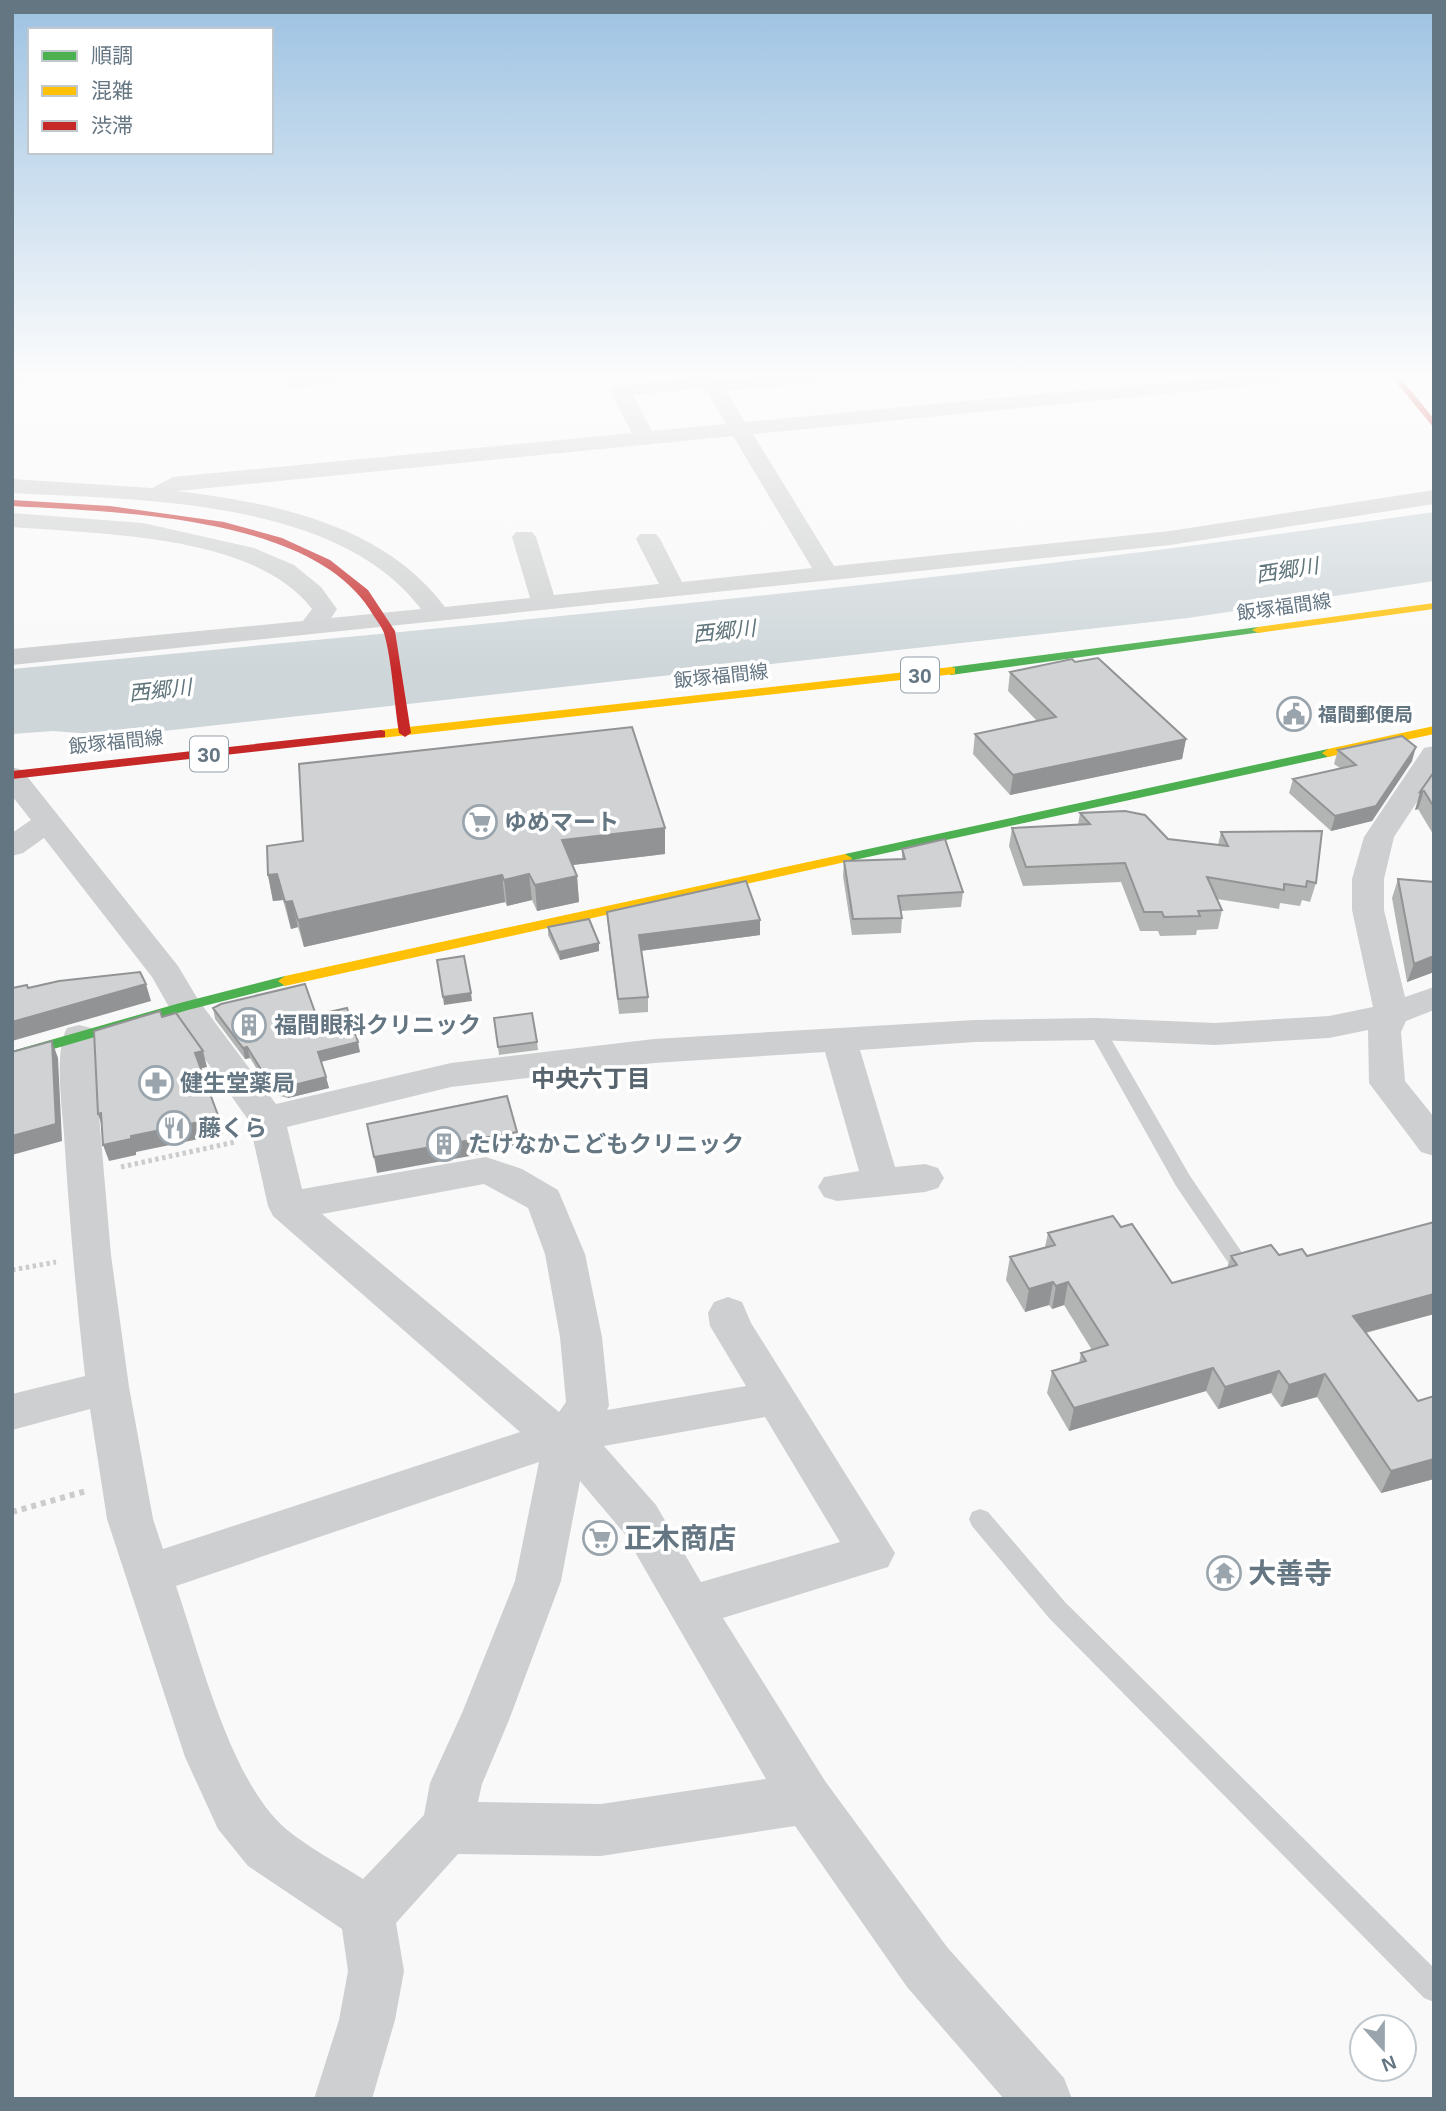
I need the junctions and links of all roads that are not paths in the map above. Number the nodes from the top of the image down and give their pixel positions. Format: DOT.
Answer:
graph roads {
  1 [pos="197,475"];
  2 [pos="262,475"];
  3 [pos="766,475"];
  4 [pos="170,477"];
  5 [pos="12,486"];
  6 [pos="82,491"];
  7 [pos="148,495"];
  8 [pos="1434,497"];
  9 [pos="12,503"];
  10 [pos="12,520"];
  11 [pos="524,537"];
  12 [pos="648,539"];
  13 [pos="827,574"];
  14 [pos="674,590"];
  15 [pos="544,604"];
  16 [pos="1434,606"];
  17 [pos="438,615"];
  18 [pos="387,626"];
  19 [pos="310,628"];
  20 [pos="12,657"];
  21 [pos="1434,730"];
  22 [pos="405,733"];
  23 [pos="1434,754"];
  24 [pos="12,775"];
  25 [pos="48,821"];
  26 [pos="12,846"];
  27 [pos="127,978"];
  28 [pos="175,990"];
  29 [pos="1434,998"];
  30 [pos="1392,1014"];
  31 [pos="1097,1029"];
  32 [pos="79,1036"];
  33 [pos="839,1039"];
  34 [pos="12,1056"];
  35 [pos="269,1127"];
  36 [pos="1434,1143"];
  37 [pos="925,1178"];
  38 [pos="881,1182"];
  39 [pos="837,1187"];
  40 [pos="287,1206"];
  41 [pos="1236,1259"];
  42 [pos="728,1312"];
  43 [pos="108,1387"];
  44 [pos="776,1398"];
  45 [pos="12,1412"];
  46 [pos="567,1435"];
  47 [pos="980,1519"];
  48 [pos="149,1574"];
  49 [pos="690,1607"];
  50 [pos="807,1799"];
  51 [pos="447,1828"];
  52 [pos="367,1914"];
  53 [pos="1434,1988"];
  54 [pos="343,2099"];
  55 [pos="1043,2099"];
  1 -- 4 [label="street"];
  2 -- 7 [label="street"];
  3 -- 13 [label="street"];
  4 -- 6 [label="street"];
  4 -- 7 [label="street"];
  5 -- 6 [label="street"];
  6 -- 7 [label="street"];
  7 -- 17 [label="street"];
  8 -- 13 [label="street"];
  9 -- 18 [label="main road"];
  10 -- 19 [label="street"];
  11 -- 15 [label="street"];
  12 -- 14 [label="street"];
  13 -- 14 [label="street"];
  14 -- 15 [label="street"];
  15 -- 17 [label="street"];
  16 -- 22 [label="main road, 飯塚福間線 / 30"];
  17 -- 18 [label="street"];
  18 -- 19 [label="street"];
  18 -- 22 [label="main road"];
  19 -- 20 [label="street"];
  21 -- 28 [label="main road"];
  22 -- 24 [label="main road, 飯塚福間線 / 30"];
  23 -- 30 [label="street"];
  24 -- 25 [label="street"];
  25 -- 26 [label="street"];
  25 -- 28 [label="street"];
  27 -- 28 [label="street"];
  28 -- 32 [label="main road"];
  28 -- 35 [label="street"];
  29 -- 30 [label="street"];
  30 -- 31 [label="street"];
  30 -- 36 [label="street"];
  31 -- 33 [label="street"];
  31 -- 41 [label="lane"];
  32 -- 34 [label="main road"];
  32 -- 43 [label="street"];
  33 -- 35 [label="street"];
  33 -- 38 [label="street"];
  35 -- 40 [label="street"];
  37 -- 38 [label="street"];
  38 -- 39 [label="street"];
  40 -- 46 [label="street"];
  40 -- 46 [label="street"];
  42 -- 44 [label="street"];
  43 -- 45 [label="street"];
  43 -- 48 [label="street"];
  44 -- 46 [label="street"];
  44 -- 49 [label="street"];
  46 -- 48 [label="street"];
  46 -- 49 [label="street"];
  46 -- 51 [label="street"];
  47 -- 53 [label="lane"];
  48 -- 52 [label="street"];
  49 -- 50 [label="street"];
  50 -- 51 [label="street"];
  50 -- 55 [label="street"];
  51 -- 52 [label="street"];
  52 -- 54 [label="street"];
}
